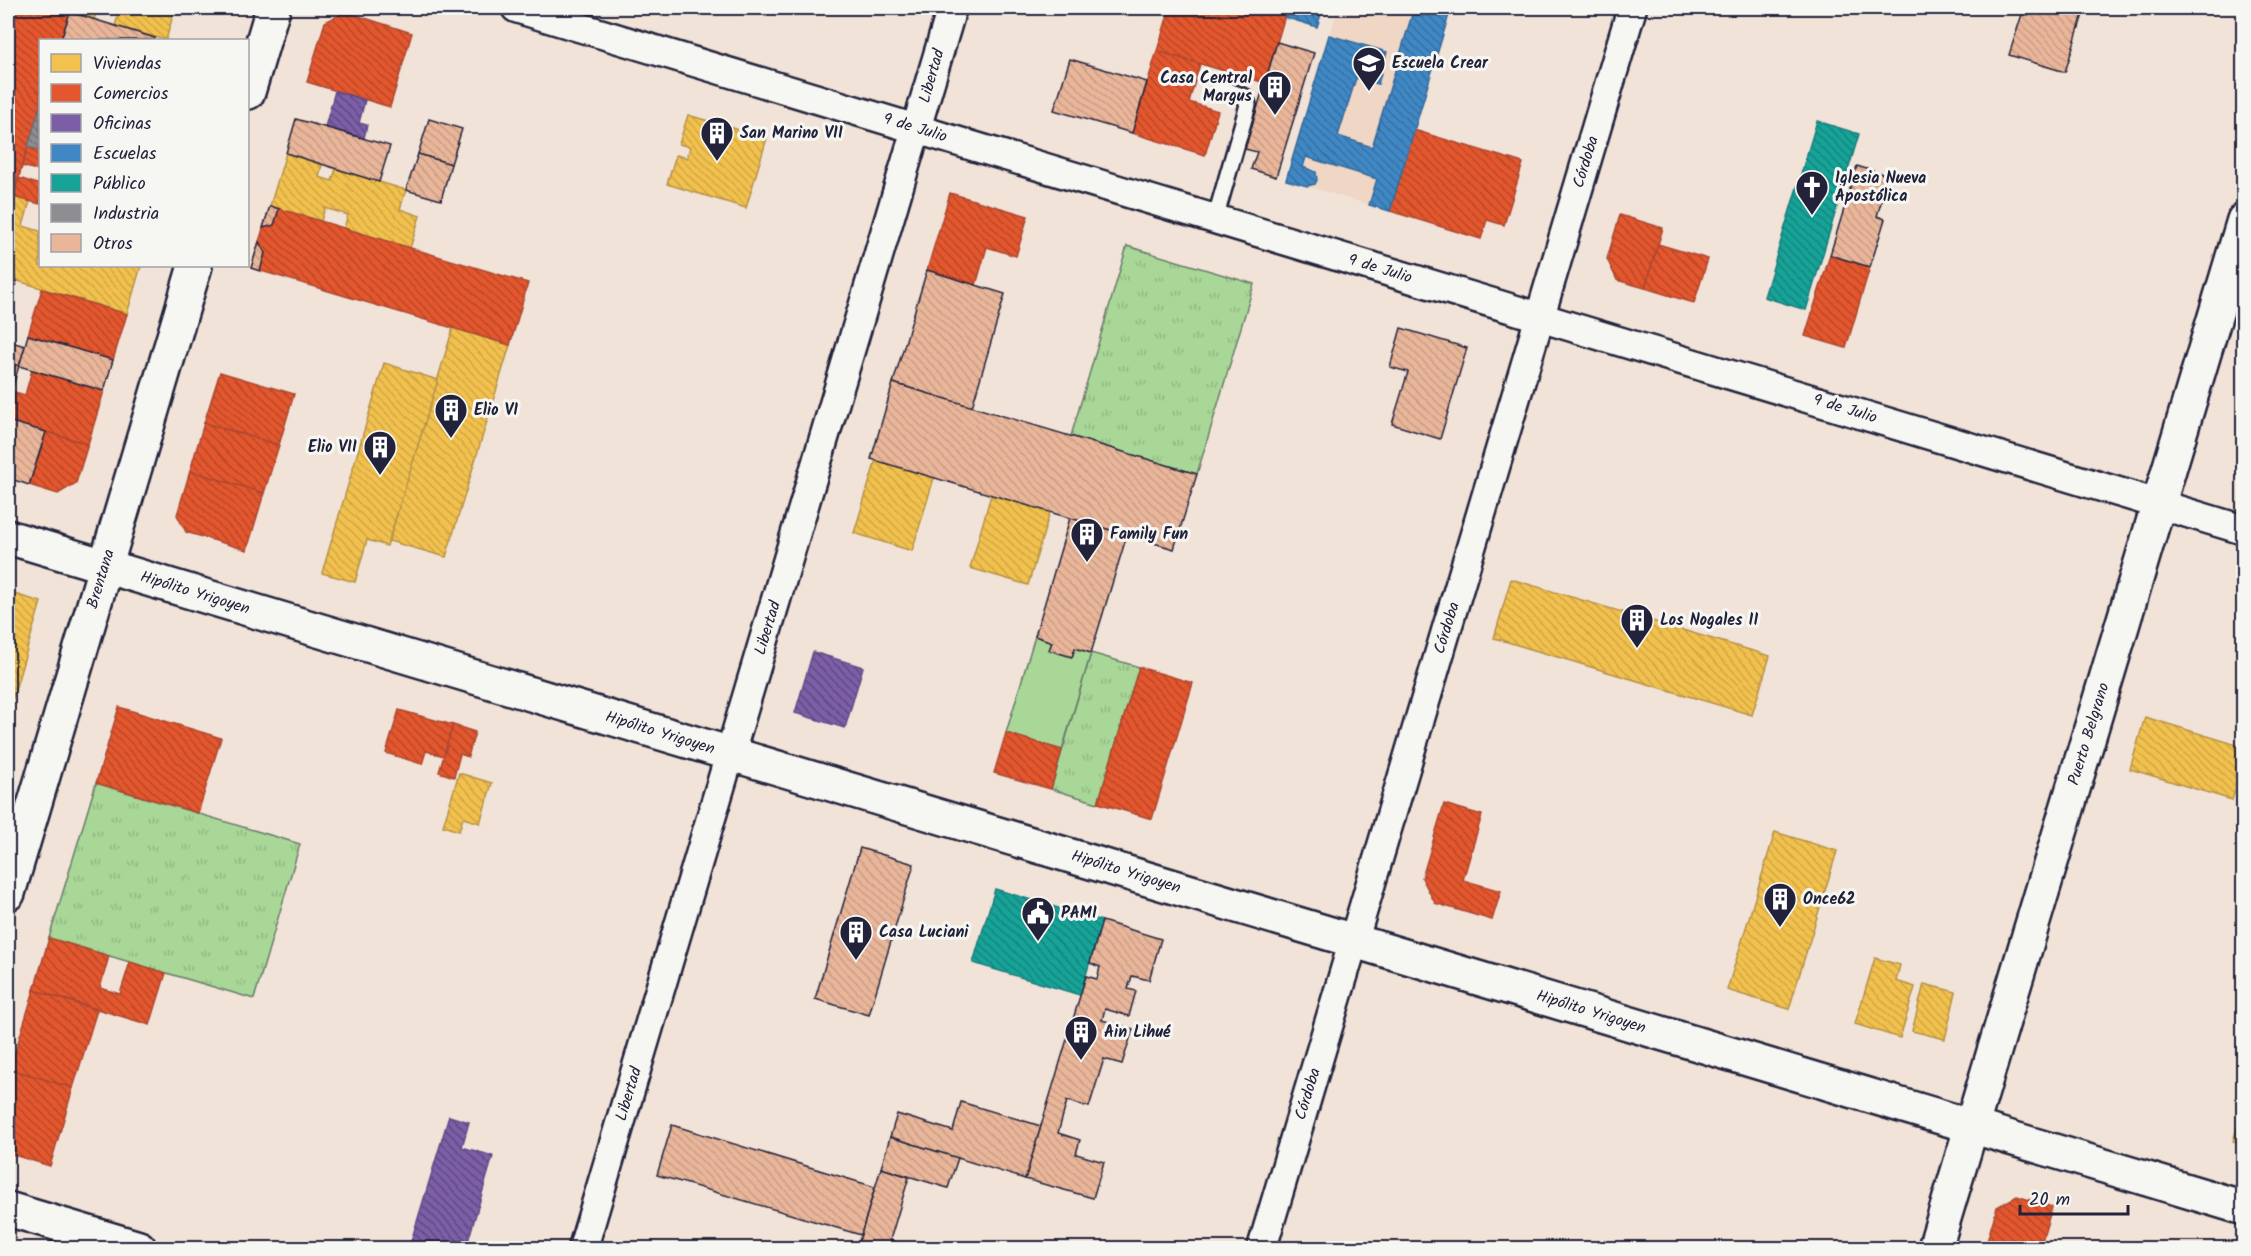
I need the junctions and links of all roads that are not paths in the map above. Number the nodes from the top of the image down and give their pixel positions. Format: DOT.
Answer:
graph roads {
  1 [pos="273,8"];
  2 [pos="516,8"];
  3 [pos="952,8"];
  4 [pos="1632,8"];
  5 [pos="1220,88"];
  6 [pos="249,89"];
  7 [pos="916,128"];
  8 [pos="1215,219"];
  9 [pos="2244,220"];
  10 [pos="195,267"];
  11 [pos="1540,317"];
  12 [pos="2158,504"];
  13 [pos="2244,530"];
  14 [pos="8,537"];
  15 [pos="105,566"];
  16 [pos="730,754"];
  17 [pos="8,889"];
  18 [pos="1354,941"];
  19 [pos="1972,1126"];
  20 [pos="2244,1208"];
  21 [pos="8,1209"];
  22 [pos="139,1248"];
  23 [pos="583,1248"];
  24 [pos="1262,1248"];
  25 [pos="1935,1248"];
  1 -- 6 [label="street"];
  2 -- 7 [label="street, 9 de Julio"];
  3 -- 7 [label="street, Libertad"];
  4 -- 11 [label="street, Córdoba"];
  5 -- 8 [label="lane"];
  7 -- 8 [label="street, 9 de Julio"];
  7 -- 16 [label="street, Libertad"];
  8 -- 11 [label="street, 9 de Julio"];
  9 -- 12 [label="street, Puerto Belgrano"];
  10 -- 15 [label="street, Brentana"];
  11 -- 12 [label="street, 9 de Julio"];
  11 -- 18 [label="street, Córdoba"];
  12 -- 13 [label="street, 9 de Julio"];
  12 -- 19 [label="street, Puerto Belgrano"];
  14 -- 15 [label="street, Hipólito Yrigoyen"];
  15 -- 16 [label="street, Hipólito Yrigoyen"];
  15 -- 17 [label="street, Brentana"];
  16 -- 18 [label="street, Hipólito Yrigoyen"];
  16 -- 23 [label="street, Libertad"];
  18 -- 19 [label="street, Hipólito Yrigoyen"];
  18 -- 24 [label="street, Córdoba"];
  19 -- 20 [label="street, Hipólito Yrigoyen"];
  19 -- 25 [label="street, Puerto Belgrano"];
  21 -- 22 [label="street"];
}
